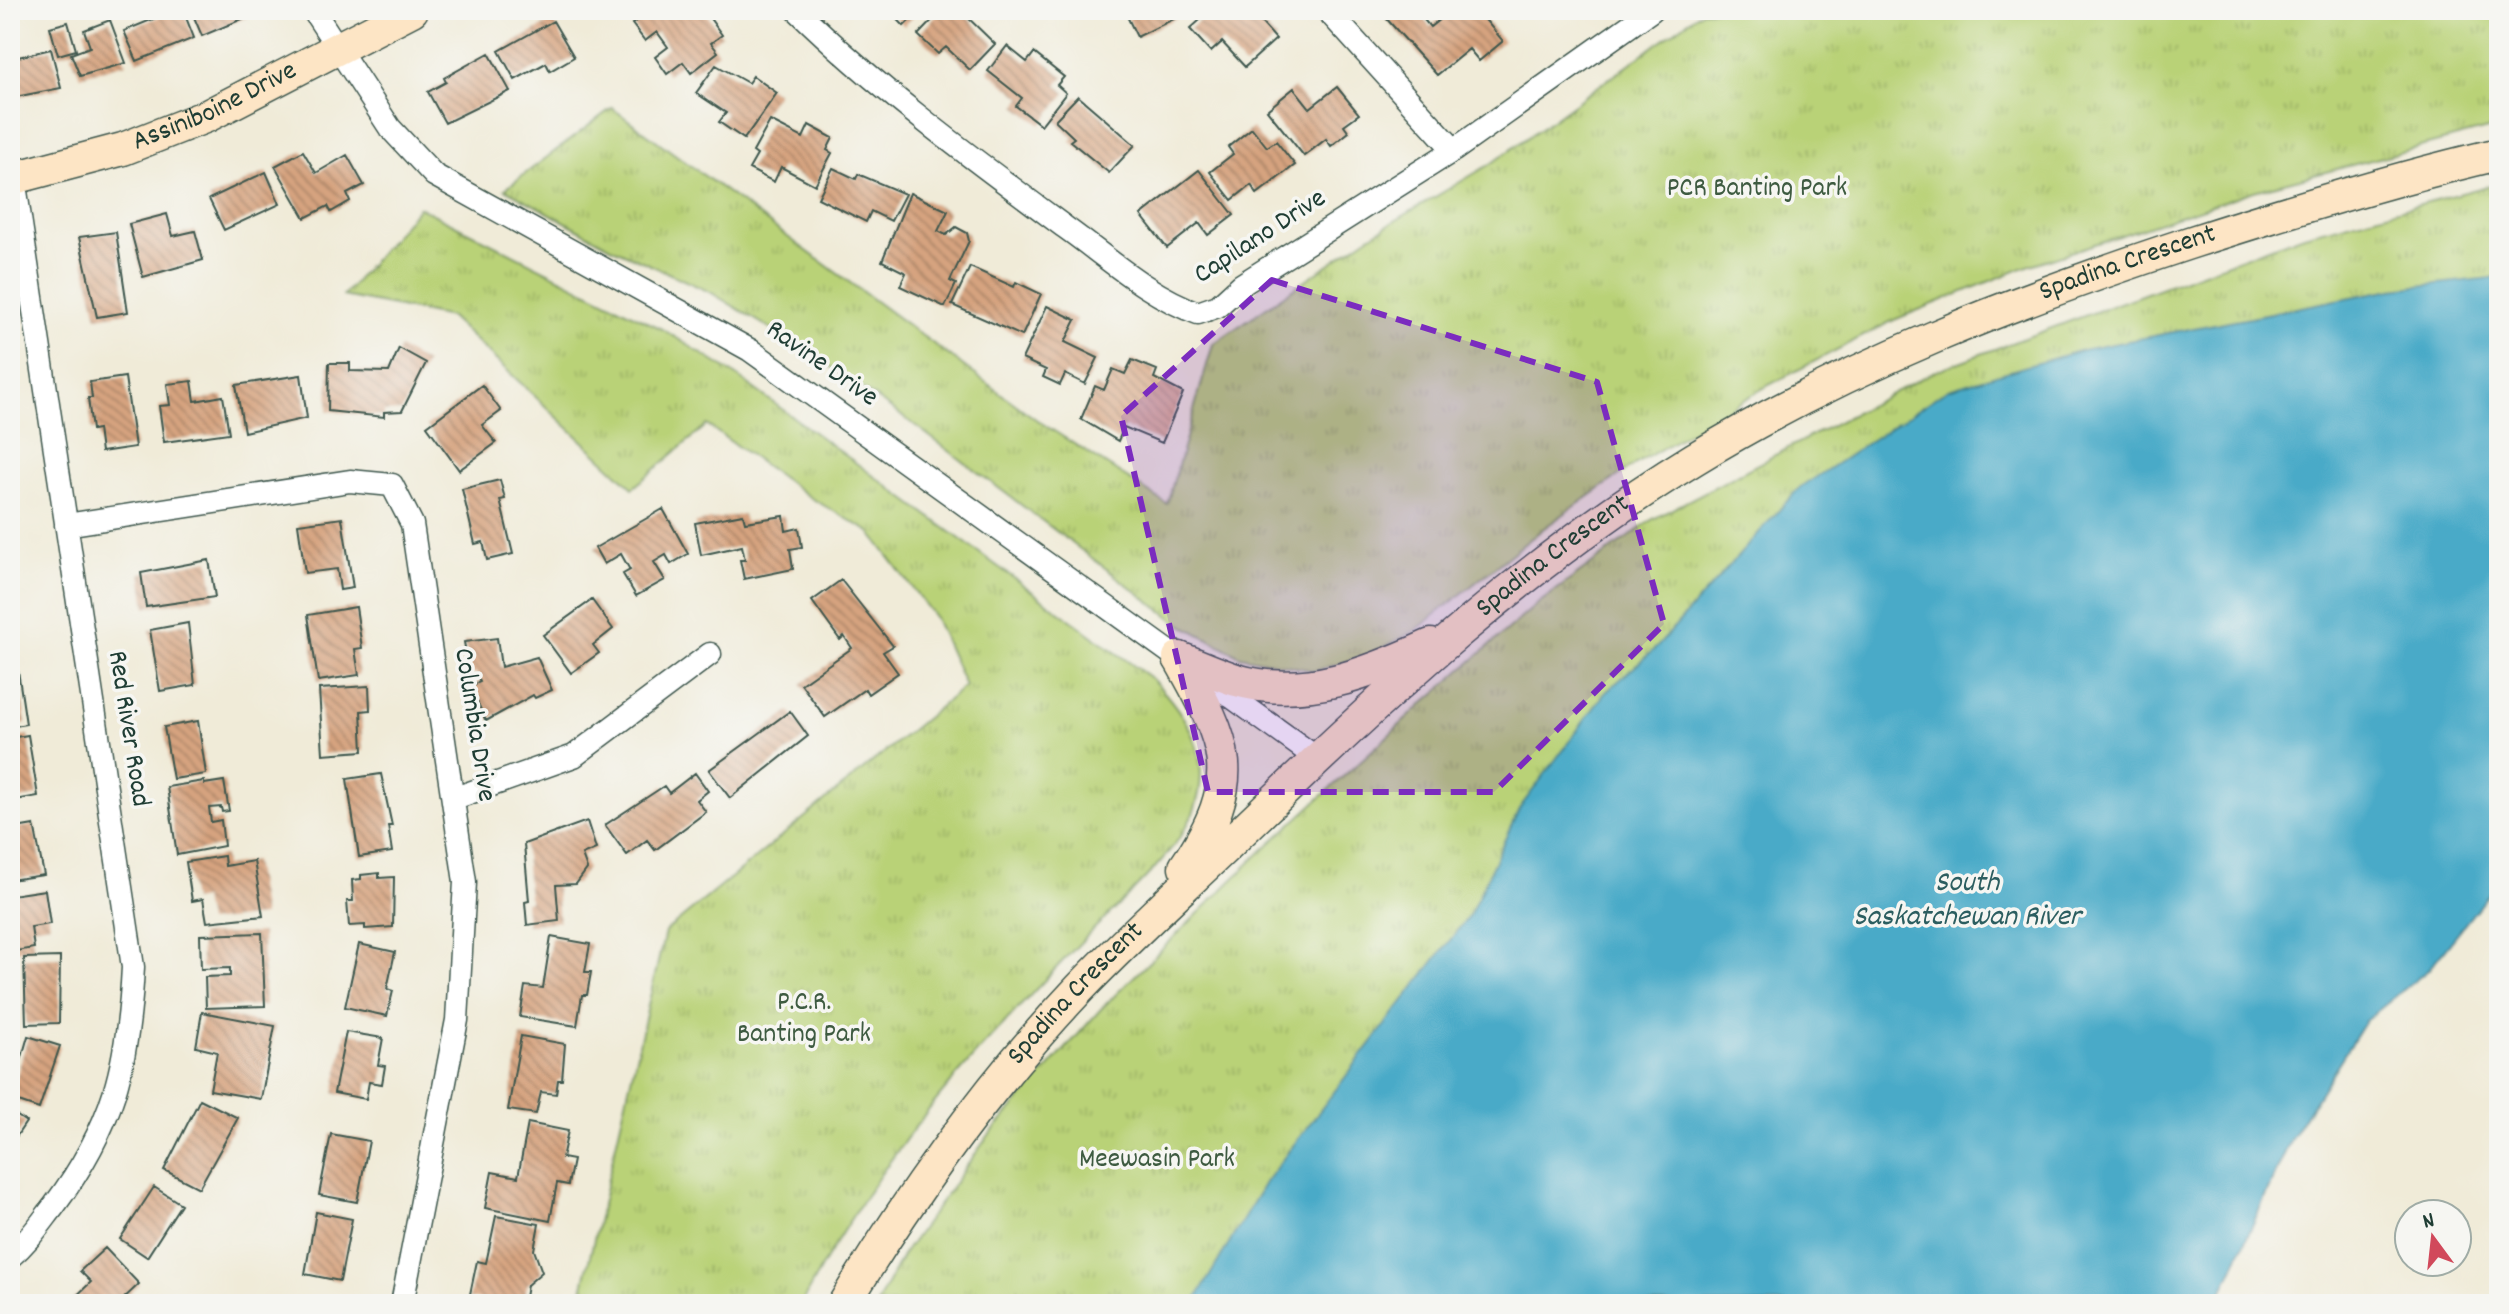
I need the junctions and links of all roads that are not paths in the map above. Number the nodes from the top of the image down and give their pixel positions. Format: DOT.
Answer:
graph roads {
  1 [pos="313,10"];
  2 [pos="412,10"];
  3 [pos="797,10"];
  4 [pos="1327,10"];
  5 [pos="1652,10"];
  6 [pos="337,52"];
  7 [pos="1454,150"];
  8 [pos="2499,154"];
  9 [pos="12,179"];
  10 [pos="66,525"];
  11 [pos="1459,632"];
  12 [pos="710,654"];
  13 [pos="1179,658"];
  14 [pos="1318,759"];
  15 [pos="455,798"];
  16 [pos="1150,919"];
  17 [pos="10,1257"];
  18 [pos="402,1304"];
  19 [pos="844,1304"];
  1 -- 6 [label="street, Ravine Drive"];
  2 -- 6 [label="street, Assiniboine Drive"];
  3 -- 7 [label="street, Capilano Drive"];
  4 -- 7 [label="street"];
  5 -- 7 [label="street, Capilano Drive"];
  6 -- 9 [label="street, Assiniboine Drive"];
  6 -- 13 [label="street, Ravine Drive"];
  8 -- 11 [label="street, Spadina Crescent"];
  9 -- 10 [label="street, Red River Road"];
  10 -- 15 [label="street, Columbia Drive"];
  10 -- 17 [label="street, Red River Road"];
  11 -- 13 [label="street"];
  11 -- 14 [label="street, Spadina Crescent"];
  12 -- 15 [label="street"];
  13 -- 14 [label="street, Ravine Drive"];
  13 -- 16 [label="street"];
  14 -- 16 [label="street, Spadina Crescent"];
  15 -- 18 [label="street, Columbia Drive"];
  16 -- 19 [label="street, Spadina Crescent"];
}
